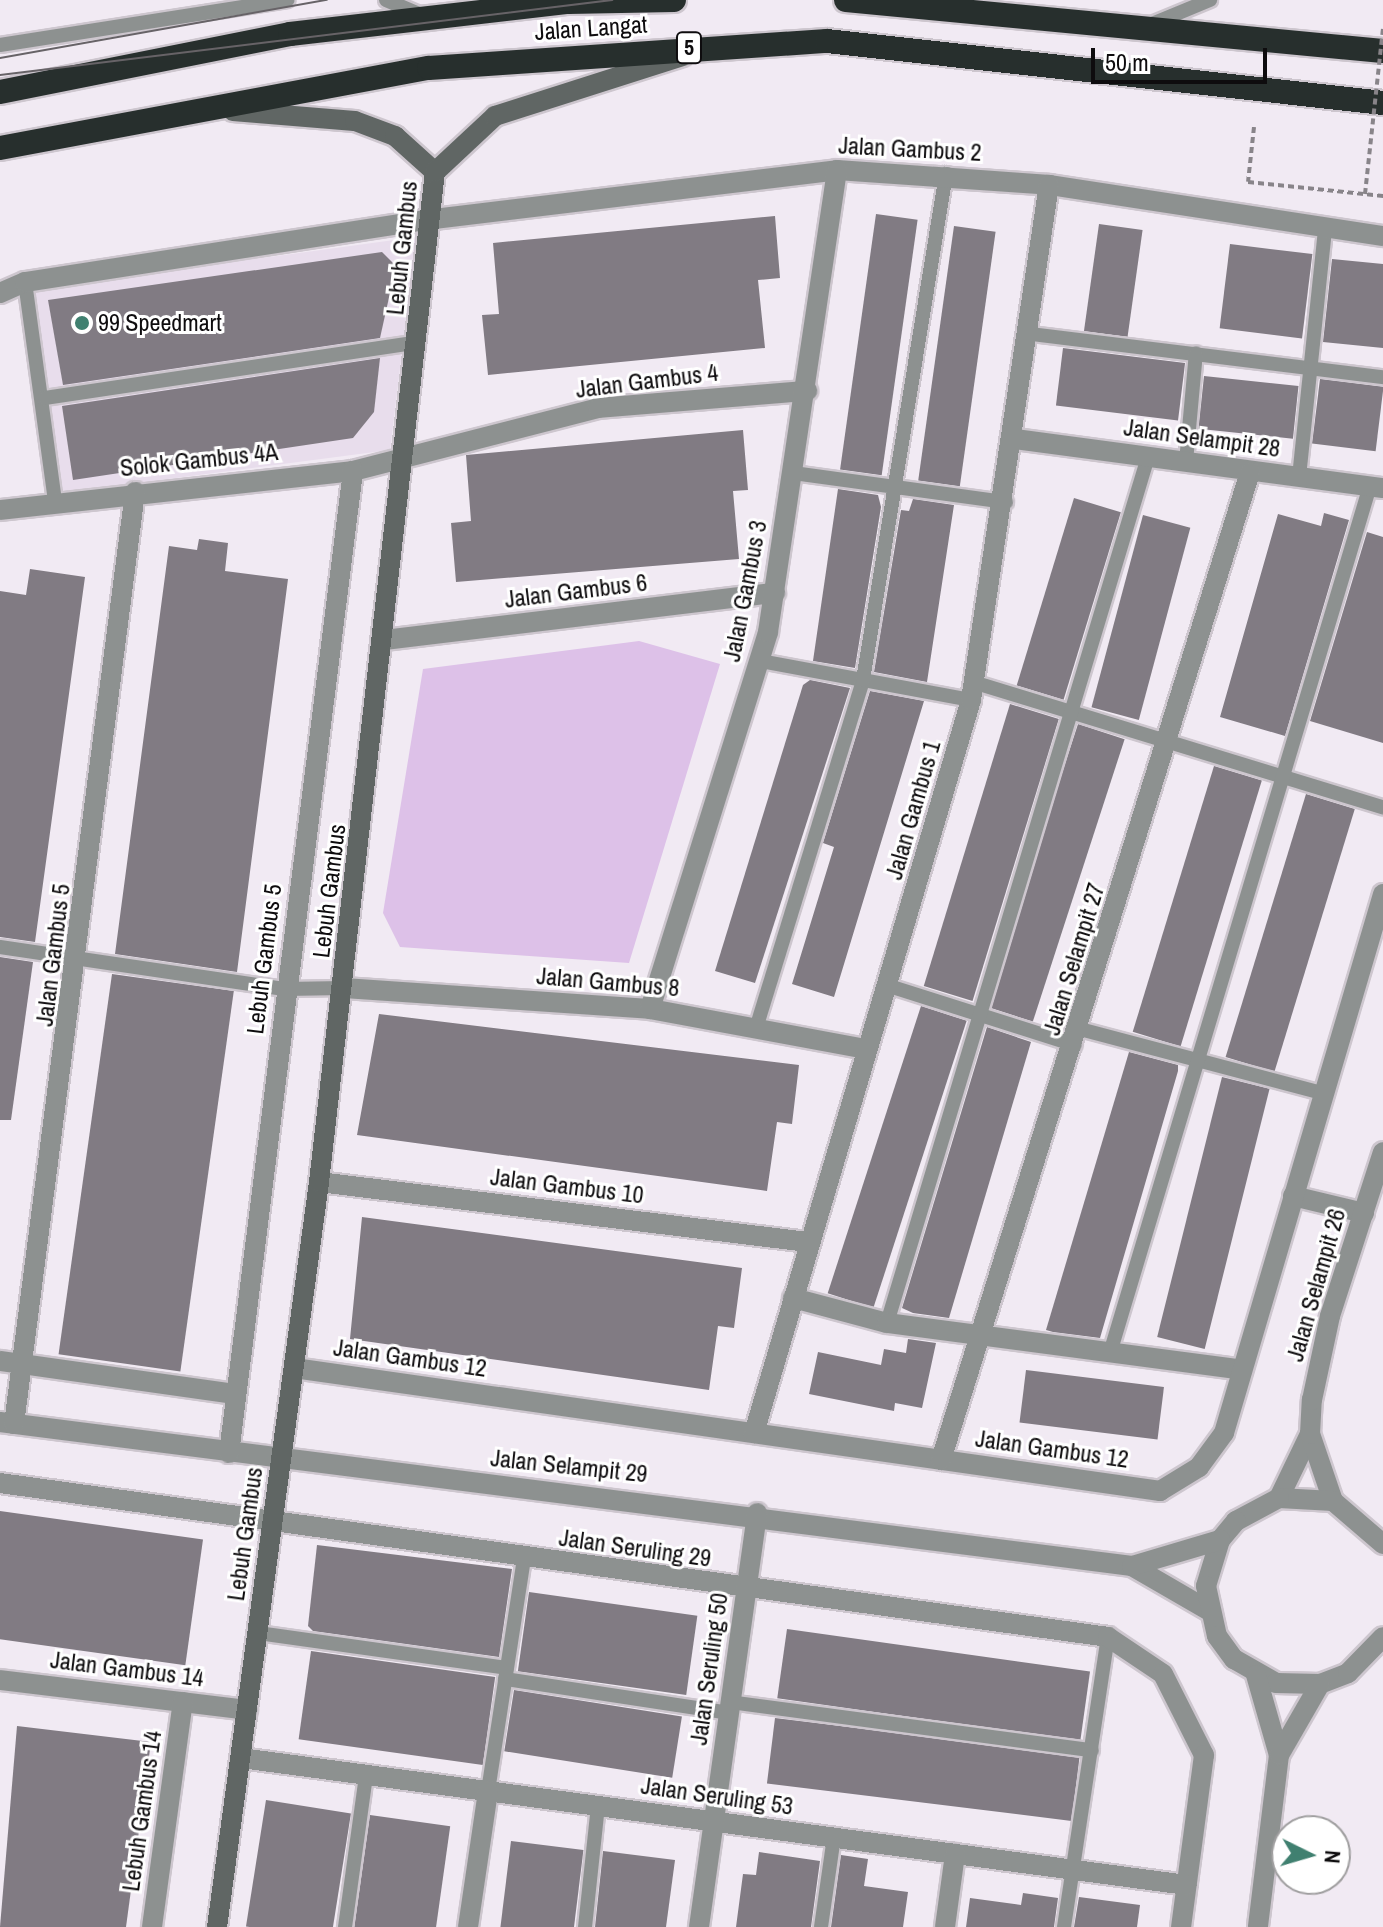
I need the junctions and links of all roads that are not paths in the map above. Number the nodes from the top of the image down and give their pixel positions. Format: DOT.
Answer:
graph roads {
  1 [pos="287,0"];
  2 [pos="386,0"];
  3 [pos="674,0"];
  4 [pos="846,0"];
  5 [pos="1210,0"];
  6 [pos="438,20"];
  7 [pos="1152,24"];
  8 [pos="0,45"];
  9 [pos="717,46"];
  10 [pos="1383,51"];
  11 [pos="0,92"];
  12 [pos="1383,103"];
  13 [pos="202,111"];
  14 [pos="0,148"];
  15 [pos="837,170"];
  16 [pos="435,172"];
  17 [pos="946,174"];
  18 [pos="1049,185"];
  19 [pos="434,219"];
  20 [pos="1325,229"];
  21 [pos="1383,236"];
  22 [pos="25,282"];
  23 [pos="0,293"];
  24 [pos="1031,334"];
  25 [pos="418,342"];
  26 [pos="1196,353"];
  27 [pos="1311,368"];
  28 [pos="1383,377"];
  29 [pos="807,391"];
  30 [pos="45,398"];
  31 [pos="1015,439"];
  32 [pos="1148,457"];
  33 [pos="403,460"];
  34 [pos="1186,462"];
  35 [pos="353,471"];
  36 [pos="1250,472"];
  37 [pos="793,473"];
  38 [pos="1299,477"];
  39 [pos="894,486"];
  40 [pos="1376,487"];
  41 [pos="135,492"];
  42 [pos="55,501"];
  43 [pos="1006,502"];
  44 [pos="0,510"];
  45 [pos="775,593"];
  46 [pos="384,640"];
  47 [pos="760,661"];
  48 [pos="863,680"];
  49 [pos="972,691"];
  50 [pos="1068,710"];
  51 [pos="1169,739"];
  52 [pos="1286,776"];
  53 [pos="1383,807"];
  54 [pos="1383,894"];
  55 [pos="0,947"];
  56 [pos="80,956"];
  57 [pos="886,985"];
  58 [pos="343,988"];
  59 [pos="286,989"];
  60 [pos="650,1009"];
  61 [pos="977,1014"];
  62 [pos="757,1025"];
  63 [pos="1077,1037"];
  64 [pos="865,1049"];
  65 [pos="1201,1061"];
  66 [pos="1323,1093"];
  67 [pos="1383,1152"];
  68 [pos="319,1182"];
  69 [pos="1293,1196"];
  70 [pos="1364,1213"];
  71 [pos="808,1242"];
  72 [pos="793,1298"];
  73 [pos="887,1323"];
  74 [pos="984,1337"];
  75 [pos="1110,1353"];
  76 [pos="0,1361"];
  77 [pos="24,1364"];
  78 [pos="294,1368"];
  79 [pos="1242,1370"];
  80 [pos="234,1394"];
  81 [pos="7,1423"];
  82 [pos="754,1433"];
  83 [pos="1310,1434"];
  84 [pos="229,1453"];
  85 [pos="281,1460"];
  86 [pos="941,1460"];
  87 [pos="0,1483"];
  88 [pos="1279,1498"];
  89 [pos="1333,1501"];
  90 [pos="757,1513"];
  91 [pos="273,1523"];
  92 [pos="1220,1540"];
  93 [pos="1383,1544"];
  94 [pos="524,1559"];
  95 [pos="1132,1566"];
  96 [pos="747,1590"];
  97 [pos="1208,1610"];
  98 [pos="258,1633"];
  99 [pos="1108,1637"];
  100 [pos="1383,1637"];
  101 [pos="506,1674"];
  102 [pos="1256,1675"];
  103 [pos="0,1680"];
  104 [pos="1320,1684"];
  105 [pos="183,1702"];
  106 [pos="730,1707"];
  107 [pos="247,1710"];
  108 [pos="1092,1750"];
  109 [pos="1279,1755"];
  110 [pos="241,1758"];
  111 [pos="366,1775"];
  112 [pos="488,1791"];
  113 [pos="598,1806"];
  114 [pos="714,1821"];
  115 [pos="834,1837"];
  116 [pos="955,1854"];
  117 [pos="1074,1870"];
  118 [pos="1187,1885"];
  119 [pos="152,1927"];
  120 [pos="217,1927"];
  121 [pos="345,1927"];
  122 [pos="468,1927"];
  123 [pos="585,1927"];
  124 [pos="699,1927"];
  125 [pos="821,1927"];
  126 [pos="945,1927"];
  127 [pos="1064,1927"];
  128 [pos="1181,1927"];
  129 [pos="1258,1927"];
  1 -- 8 [label="lane"];
  2 -- 6 [label="lane"];
  3 -- 6 [label="highway, Jalan Langat / 5"];
  4 -- 7 [label="highway"];
  5 -- 7 [label="lane"];
  6 -- 11 [label="highway, Jalan Langat / 5"];
  7 -- 10 [label="highway"];
  9 -- 12 [label="highway, Jalan Langat / 5"];
  9 -- 13 [label="highway, Jalan Langat / 5"];
  9 -- 16 [label="street, Lebuh Gambus"];
  13 -- 14 [label="highway, Jalan Langat / 5"];
  13 -- 16 [label="street"];
  15 -- 17 [label="street, Jalan Gambus 2"];
  15 -- 19 [label="street, Jalan Gambus 2"];
  15 -- 29 [label="street, Jalan Gambus 3"];
  16 -- 19 [label="street, Lebuh Gambus"];
  17 -- 18 [label="street, Jalan Gambus 2"];
  17 -- 39 [label="lane"];
  18 -- 20 [label="street, Jalan Gambus 2"];
  18 -- 24 [label="street, Jalan Gambus 1"];
  19 -- 22 [label="street, Jalan Gambus 2"];
  19 -- 25 [label="street, Lebuh Gambus"];
  20 -- 21 [label="street, Jalan Gambus 2"];
  20 -- 27 [label="lane"];
  22 -- 23 [label="street, Jalan Gambus 2"];
  22 -- 30 [label="lane"];
  24 -- 26 [label="lane"];
  24 -- 31 [label="street, Jalan Gambus 1"];
  25 -- 30 [label="lane"];
  25 -- 33 [label="street, Lebuh Gambus"];
  26 -- 27 [label="lane"];
  26 -- 34 [label="lane"];
  27 -- 28 [label="lane"];
  27 -- 38 [label="lane"];
  29 -- 33 [label="street, Jalan Gambus 4"];
  29 -- 37 [label="street, Jalan Gambus 3"];
  30 -- 42 [label="lane"];
  31 -- 32 [label="street, Jalan Selampit 28"];
  31 -- 43 [label="street, Jalan Gambus 1"];
  32 -- 34 [label="street, Jalan Selampit 28"];
  32 -- 50 [label="lane"];
  33 -- 35 [label="street, Solok Gambus 4A"];
  33 -- 46 [label="street, Lebuh Gambus"];
  34 -- 36 [label="street, Jalan Selampit 28"];
  35 -- 41 [label="street, Solok Gambus 4A"];
  35 -- 59 [label="street, Lebuh Gambus 5"];
  36 -- 38 [label="street, Jalan Selampit 28"];
  36 -- 51 [label="street, Jalan Selampit 27"];
  37 -- 39 [label="lane"];
  37 -- 45 [label="street, Jalan Gambus 3"];
  38 -- 40 [label="street, Jalan Selampit 28"];
  39 -- 43 [label="lane"];
  39 -- 48 [label="lane"];
  40 -- 52 [label="lane"];
  41 -- 42 [label="street, Solok Gambus 4A"];
  41 -- 56 [label="street, Jalan Gambus 5"];
  42 -- 44 [label="street, Solok Gambus 4A"];
  43 -- 49 [label="street, Jalan Gambus 1"];
  45 -- 46 [label="street, Jalan Gambus 6"];
  45 -- 47 [label="street, Jalan Gambus 3"];
  46 -- 58 [label="street, Lebuh Gambus"];
  47 -- 48 [label="lane"];
  47 -- 60 [label="street, Jalan Gambus 3"];
  48 -- 49 [label="lane"];
  48 -- 62 [label="lane"];
  49 -- 50 [label="lane"];
  49 -- 57 [label="street, Jalan Gambus 1"];
  50 -- 51 [label="lane"];
  50 -- 61 [label="lane"];
  51 -- 52 [label="lane"];
  51 -- 63 [label="street, Jalan Selampit 27"];
  52 -- 53 [label="lane"];
  52 -- 65 [label="lane"];
  54 -- 66 [label="street, Jalan Gambus 12"];
  55 -- 56 [label="lane"];
  56 -- 59 [label="lane"];
  56 -- 77 [label="street, Jalan Gambus 5"];
  57 -- 61 [label="lane"];
  57 -- 64 [label="street, Jalan Gambus 1"];
  58 -- 59 [label="lane"];
  58 -- 60 [label="street, Jalan Gambus 8"];
  58 -- 68 [label="street, Lebuh Gambus"];
  59 -- 80 [label="street, Lebuh Gambus 5"];
  60 -- 62 [label="street, Jalan Gambus 8"];
  61 -- 63 [label="lane"];
  61 -- 73 [label="lane"];
  62 -- 64 [label="street, Jalan Gambus 8"];
  63 -- 65 [label="lane"];
  63 -- 74 [label="street, Jalan Selampit 27"];
  64 -- 71 [label="street, Jalan Gambus 1"];
  65 -- 66 [label="lane"];
  65 -- 75 [label="lane"];
  66 -- 69 [label="street, Jalan Gambus 12"];
  67 -- 70 [label="street, Jalan Selampit 26"];
  68 -- 71 [label="street, Jalan Gambus 10"];
  68 -- 78 [label="street, Lebuh Gambus"];
  69 -- 70 [label="street"];
  69 -- 79 [label="street, Jalan Gambus 12"];
  70 -- 83 [label="street, Jalan Selampit 26"];
  71 -- 72 [label="street, Jalan Gambus 1"];
  72 -- 73 [label="street"];
  72 -- 82 [label="street, Jalan Gambus 1"];
  73 -- 74 [label="street"];
  74 -- 75 [label="street"];
  74 -- 86 [label="street, Jalan Selampit 27"];
  75 -- 79 [label="street"];
  76 -- 77 [label="street"];
  77 -- 80 [label="street"];
  77 -- 81 [label="street, Jalan Gambus 5"];
  78 -- 82 [label="street, Jalan Gambus 12"];
  78 -- 85 [label="street, Lebuh Gambus"];
  79 -- 86 [label="street, Jalan Gambus 12"];
  80 -- 84 [label="street, Lebuh Gambus 5"];
  81 -- 84 [label="street, Jalan Selampit 29"];
  82 -- 86 [label="street, Jalan Gambus 12"];
  83 -- 88 [label="street, Jalan Selampit 26"];
  83 -- 89 [label="street, Jalan Selampit 26"];
  84 -- 85 [label="street, Jalan Selampit 29"];
  85 -- 90 [label="street, Jalan Selampit 29"];
  85 -- 91 [label="street, Lebuh Gambus"];
  87 -- 91 [label="street, Jalan Seruling 29"];
  88 -- 89 [label="street"];
  88 -- 92 [label="street"];
  89 -- 93 [label="street"];
  90 -- 95 [label="street, Jalan Selampit 29"];
  90 -- 96 [label="street, Jalan Seruling 50"];
  91 -- 94 [label="street, Jalan Seruling 29"];
  91 -- 98 [label="street, Lebuh Gambus"];
  92 -- 95 [label="street, Jalan Selampit 29"];
  92 -- 97 [label="street"];
  94 -- 96 [label="street, Jalan Seruling 29"];
  94 -- 101 [label="lane"];
  95 -- 97 [label="street, Jalan Selampit 29"];
  96 -- 99 [label="street, Jalan Seruling 29"];
  96 -- 106 [label="street, Jalan Seruling 50"];
  97 -- 102 [label="street"];
  98 -- 101 [label="lane"];
  98 -- 107 [label="street, Lebuh Gambus"];
  99 -- 108 [label="lane"];
  99 -- 118 [label="street, Jalan Seruling 29"];
  100 -- 104 [label="street"];
  101 -- 106 [label="lane"];
  101 -- 112 [label="lane"];
  102 -- 104 [label="street"];
  102 -- 109 [label="street"];
  103 -- 105 [label="street, Jalan Gambus 14"];
  104 -- 109 [label="street"];
  105 -- 107 [label="street, Jalan Gambus 14"];
  105 -- 119 [label="street, Lebuh Gambus 14"];
  106 -- 108 [label="lane"];
  106 -- 114 [label="street, Jalan Seruling 50"];
  107 -- 110 [label="street, Lebuh Gambus"];
  108 -- 117 [label="lane"];
  109 -- 129 [label="street"];
  110 -- 111 [label="street, Jalan Seruling 53"];
  110 -- 120 [label="street, Lebuh Gambus"];
  111 -- 112 [label="street, Jalan Seruling 53"];
  111 -- 121 [label="lane"];
  112 -- 113 [label="street, Jalan Seruling 53"];
  112 -- 122 [label="street"];
  113 -- 114 [label="street, Jalan Seruling 53"];
  113 -- 123 [label="lane"];
  114 -- 115 [label="street, Jalan Seruling 53"];
  114 -- 124 [label="street, Jalan Seruling 50"];
  115 -- 116 [label="street, Jalan Seruling 53"];
  115 -- 125 [label="lane"];
  116 -- 117 [label="street, Jalan Seruling 53"];
  116 -- 126 [label="street"];
  117 -- 118 [label="street, Jalan Seruling 53"];
  117 -- 127 [label="lane"];
  118 -- 128 [label="street"];
}
